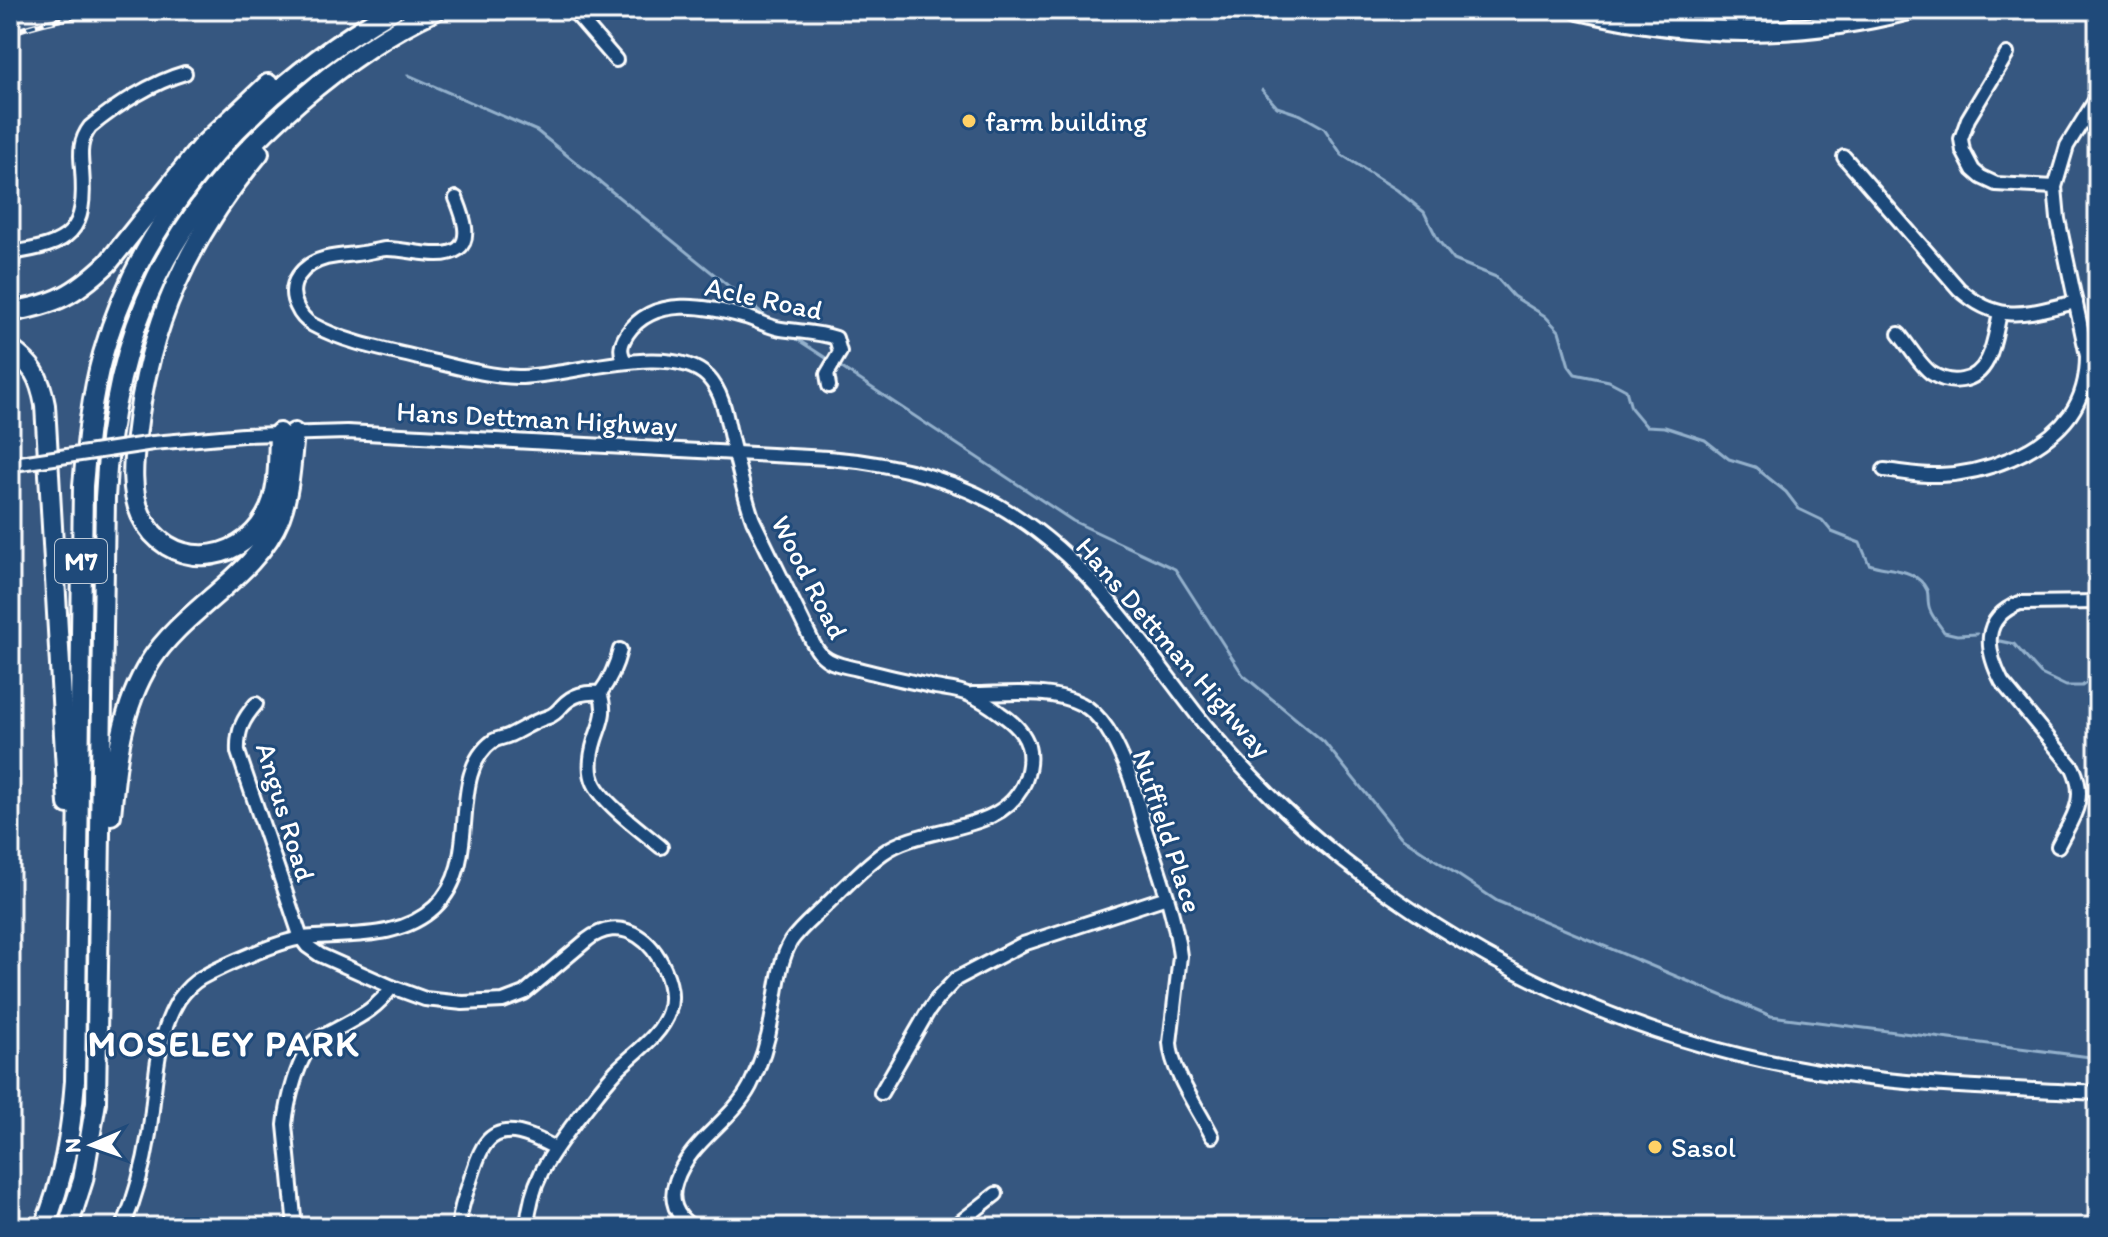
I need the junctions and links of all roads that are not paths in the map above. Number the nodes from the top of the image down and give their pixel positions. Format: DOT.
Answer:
graph roads {
  1 [pos="392,10"];
  2 [pos="436,10"];
  3 [pos="575,10"];
  4 [pos="1579,10"];
  5 [pos="1713,10"];
  6 [pos="1783,10"];
  7 [pos="1909,10"];
  8 [pos="2007,54"];
  9 [pos="616,60"];
  10 [pos="185,73"];
  11 [pos="328,76"];
  12 [pos="2098,96"];
  13 [pos="1844,157"];
  14 [pos="2055,187"];
  15 [pos="456,198"];
  16 [pos="10,253"];
  17 [pos="2076,302"];
  18 [pos="10,312"];
  19 [pos="2000,313"];
  20 [pos="1899,334"];
  21 [pos="10,349"];
  22 [pos="626,362"];
  23 [pos="829,386"];
  24 [pos="287,433"];
  25 [pos="734,452"];
  26 [pos="12,464"];
  27 [pos="1884,470"];
  28 [pos="2098,602"];
  29 [pos="620,650"];
  30 [pos="600,693"];
  31 [pos="969,694"];
  32 [pos="256,704"];
  33 [pos="2058,846"];
  34 [pos="661,847"];
  35 [pos="1167,897"];
  36 [pos="301,938"];
  37 [pos="77,943"];
  38 [pos="392,987"];
  39 [pos="98,999"];
  40 [pos="881,1093"];
  41 [pos="2098,1093"];
  42 [pos="1212,1136"];
  43 [pos="555,1148"];
  44 [pos="996,1194"];
  45 [pos="44,1227"];
  46 [pos="68,1227"];
  47 [pos="123,1227"];
  48 [pos="295,1227"];
  49 [pos="459,1227"];
  50 [pos="527,1227"];
  51 [pos="693,1227"];
  52 [pos="954,1227"];
  1 -- 18 [label="highway"];
  1 -- 37 [label="highway, M7"];
  2 -- 11 [label="highway, M7"];
  3 -- 9 [label="street"];
  4 -- 7 [label="highway"];
  5 -- 6 [label="highway"];
  8 -- 14 [label="street"];
  10 -- 16 [label="street"];
  11 -- 24 [label="highway"];
  11 -- 39 [label="highway, M7"];
  12 -- 14 [label="street"];
  13 -- 19 [label="street"];
  14 -- 17 [label="street"];
  15 -- 22 [label="street, Wood Road"];
  17 -- 19 [label="street"];
  17 -- 27 [label="street"];
  19 -- 20 [label="street"];
  21 -- 37 [label="highway"];
  22 -- 23 [label="street, Acle Road"];
  22 -- 25 [label="street, Wood Road"];
  24 -- 25 [label="street, Hans Dettman Highway"];
  24 -- 26 [label="street, Hans Dettman Highway, bridge"];
  24 -- 39 [label="highway"];
  25 -- 31 [label="street, Wood Road"];
  25 -- 41 [label="street, Hans Dettman Highway"];
  28 -- 33 [label="street"];
  29 -- 30 [label="street"];
  30 -- 34 [label="street"];
  30 -- 36 [label="street"];
  31 -- 35 [label="street, Nuffield Place"];
  31 -- 51 [label="street, Wood Road"];
  32 -- 36 [label="street, Angus Road"];
  35 -- 40 [label="street"];
  35 -- 42 [label="street, Nuffield Place"];
  36 -- 38 [label="street"];
  36 -- 47 [label="street"];
  37 -- 45 [label="highway, M7"];
  38 -- 43 [label="street"];
  38 -- 48 [label="street"];
  39 -- 46 [label="highway, M7"];
  43 -- 49 [label="street"];
  43 -- 50 [label="street"];
  44 -- 52 [label="street"];
}
